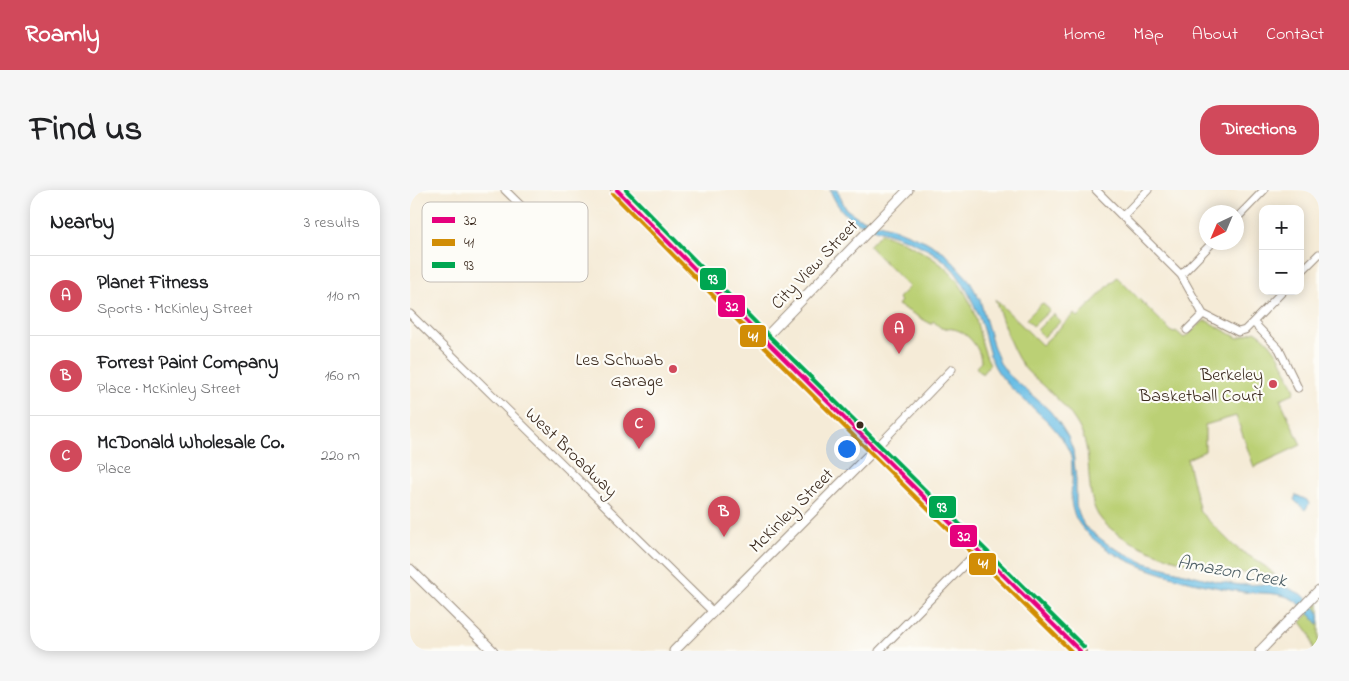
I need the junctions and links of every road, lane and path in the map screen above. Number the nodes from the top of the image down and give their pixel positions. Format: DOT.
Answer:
graph roads {
  1 [pos="505,190"];
  2 [pos="617,190"];
  3 [pos="908,190"];
  4 [pos="1096,190"];
  5 [pos="1148,190"];
  6 [pos="1264,190"];
  7 [pos="517,202"];
  8 [pos="1244,211"];
  9 [pos="1123,216"];
  10 [pos="1205,250"];
  11 [pos="1319,254"];
  12 [pos="1304,270"];
  13 [pos="1181,276"];
  14 [pos="1279,295"];
  15 [pos="410,314"];
  16 [pos="1204,314"];
  17 [pos="1253,322"];
  18 [pos="1187,330"];
  19 [pos="764,339"];
  20 [pos="952,369"];
  21 [pos="1298,388"];
  22 [pos="875,448"];
  23 [pos="978,551"];
  24 [pos="410,569"];
  25 [pos="1316,594"];
  26 [pos="713,612"];
  27 [pos="493,651"];
  28 [pos="674,651"];
  29 [pos="879,651"];
  30 [pos="1080,651"];
  31 [pos="1260,651"];
  1 -- 7 [label="street"];
  2 -- 19 [label="main road"];
  3 -- 19 [label="street, City View Street"];
  4 -- 9 [label="street"];
  5 -- 9 [label="street"];
  6 -- 8 [label="street"];
  9 -- 13 [label="street"];
  10 -- 13 [label="street"];
  11 -- 12 [label="street"];
  13 -- 16 [label="street"];
  14 -- 17 [label="street"];
  15 -- 26 [label="street, West Broadway"];
  16 -- 17 [label="street"];
  16 -- 18 [label="street"];
  17 -- 21 [label="street"];
  19 -- 22 [label="main road"];
  20 -- 22 [label="street, McKinley Street"];
  22 -- 23 [label="main road"];
  22 -- 26 [label="street, McKinley Street"];
  23 -- 29 [label="street"];
  23 -- 30 [label="main road"];
  24 -- 27 [label="street"];
  25 -- 31 [label="street"];
  26 -- 28 [label="street, McKinley Street"];
}
